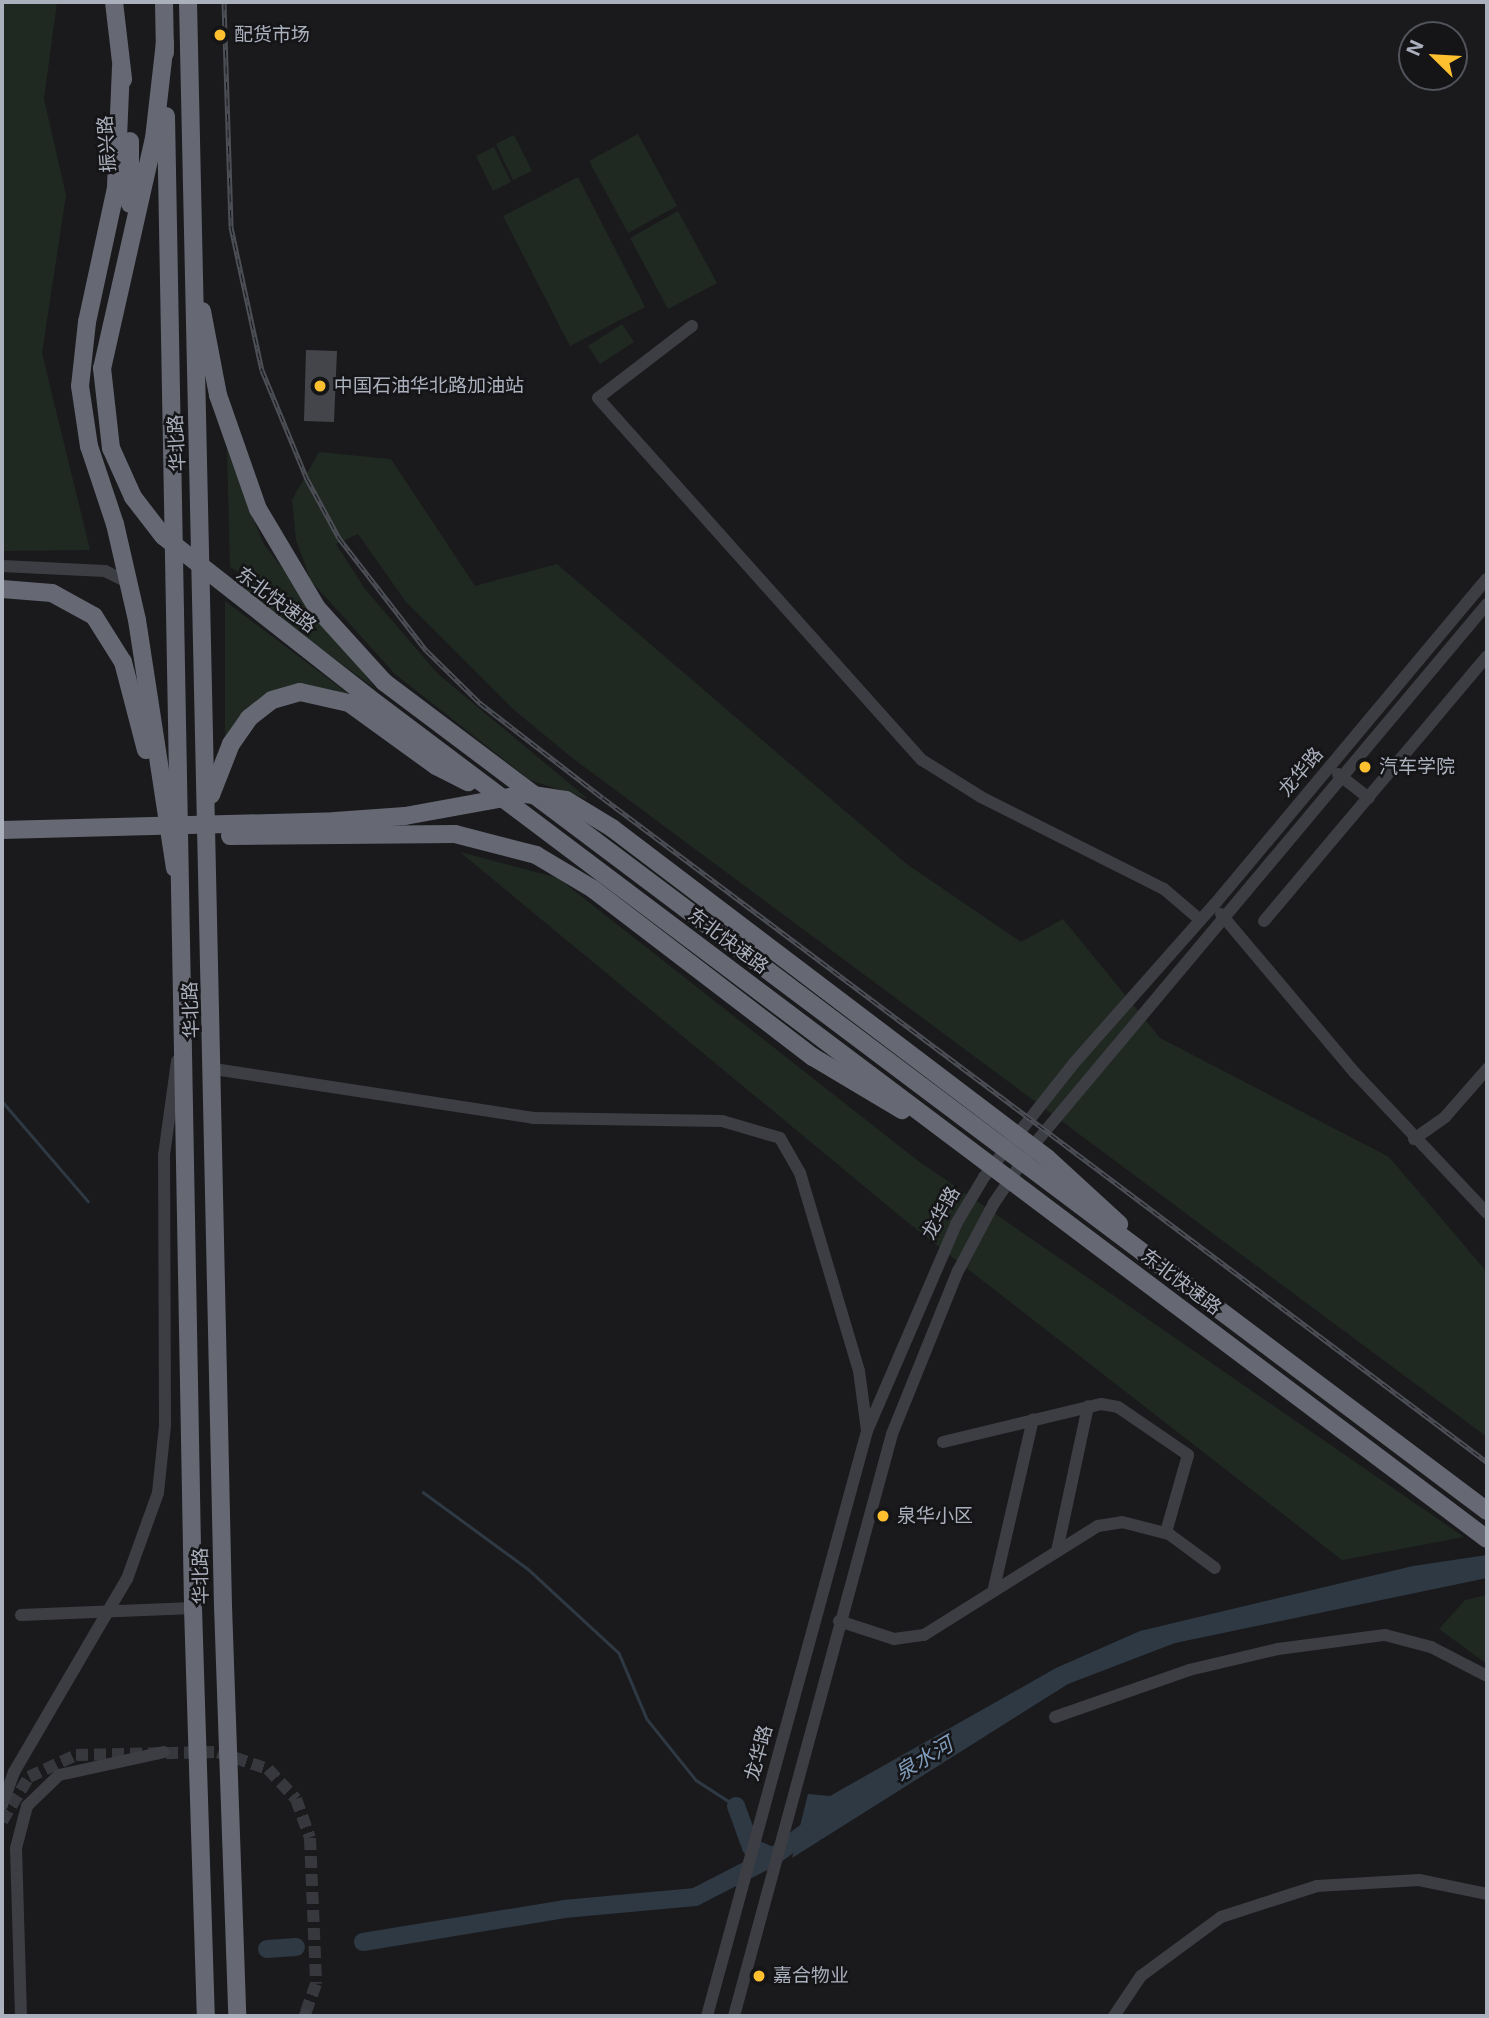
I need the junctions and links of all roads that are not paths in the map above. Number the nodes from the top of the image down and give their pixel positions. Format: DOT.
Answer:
graph roads {
  1 [pos="114,2"];
  2 [pos="164,2"];
  3 [pos="188,2"];
  4 [pos="165,42"];
  5 [pos="121,67"];
  6 [pos="191,221"];
  7 [pos="118,284"];
  8 [pos="692,326"];
  9 [pos="2,566"];
  10 [pos="1487,579"];
  11 [pos="130,583"];
  12 [pos="2,589"];
  13 [pos="1487,604"];
  14 [pos="1487,656"];
  15 [pos="1331,765"];
  16 [pos="1342,779"];
  17 [pos="161,794"];
  18 [pos="501,797"];
  19 [pos="1369,798"];
  20 [pos="2,819"];
  21 [pos="208,819"];
  22 [pos="2,830"];
  23 [pos="33,830"];
  24 [pos="2,841"];
  25 [pos="1214,905"];
  26 [pos="1198,918"];
  27 [pos="1225,919"];
  28 [pos="184,921"];
  29 [pos="1264,921"];
  30 [pos="183,1026"];
  31 [pos="214,1069"];
  32 [pos="1485,1078"];
  33 [pos="1414,1139"];
  34 [pos="957,1140"];
  35 [pos="1487,1213"];
  36 [pos="1163,1269"];
  37 [pos="1088,1406"];
  38 [pos="1033,1419"];
  39 [pos="867,1430"];
  40 [pos="943,1442"];
  41 [pos="1487,1511"];
  42 [pos="1166,1532"];
  43 [pos="1487,1538"];
  44 [pos="1057,1551"];
  45 [pos="1215,1568"];
  46 [pos="994,1588"];
  47 [pos="193,1608"];
  48 [pos="21,1615"];
  49 [pos="839,1621"];
  50 [pos="1487,1676"];
  51 [pos="1055,1717"];
  52 [pos="164,1752"];
  53 [pos="2,1805"];
  54 [pos="1487,1894"];
  55 [pos="21,2016"];
  56 [pos="206,2016"];
  57 [pos="237,2016"];
  58 [pos="707,2016"];
  59 [pos="734,2016"];
  60 [pos="1114,2016"];
  1 -- 5 [label="highway, 振兴路"];
  2 -- 4 [label="highway, 华北路"];
  3 -- 6 [label="highway, 华北路"];
  4 -- 7 [label="highway"];
  4 -- 28 [label="highway, 华北路"];
  5 -- 7 [label="highway, 振兴路"];
  5 -- 11 [label="highway"];
  6 -- 21 [label="highway, 华北路"];
  6 -- 36 [label="highway, 东北快速路"];
  7 -- 18 [label="highway, 东北快速路"];
  8 -- 26 [label="street"];
  9 -- 11 [label="street"];
  10 -- 15 [label="street, 龙华路"];
  11 -- 17 [label="highway"];
  12 -- 17 [label="highway"];
  13 -- 16 [label="street, 龙华路"];
  14 -- 19 [label="street"];
  15 -- 16 [label="street"];
  15 -- 25 [label="street, 龙华路"];
  16 -- 19 [label="street"];
  16 -- 27 [label="street, 龙华路"];
  17 -- 28 [label="highway"];
  18 -- 21 [label="highway"];
  18 -- 34 [label="highway, 东北快速路"];
  19 -- 29 [label="street"];
  20 -- 23 [label="highway"];
  21 -- 31 [label="highway, 华北路"];
  22 -- 23 [label="highway"];
  23 -- 24 [label="highway"];
  23 -- 34 [label="highway"];
  23 -- 36 [label="highway"];
  25 -- 26 [label="street, 龙华路"];
  25 -- 27 [label="street"];
  26 -- 39 [label="street, 龙华路"];
  27 -- 33 [label="street"];
  27 -- 49 [label="street, 龙华路"];
  28 -- 30 [label="highway, 华北路"];
  30 -- 47 [label="highway, 华北路"];
  30 -- 53 [label="street"];
  31 -- 39 [label="street"];
  31 -- 57 [label="highway, 华北路"];
  32 -- 33 [label="street"];
  33 -- 35 [label="street"];
  34 -- 43 [label="highway, 东北快速路"];
  36 -- 41 [label="highway, 东北快速路"];
  37 -- 38 [label="street"];
  37 -- 42 [label="street"];
  37 -- 44 [label="street"];
  38 -- 40 [label="street"];
  38 -- 46 [label="street"];
  39 -- 58 [label="street, 龙华路"];
  42 -- 44 [label="street"];
  42 -- 45 [label="street"];
  44 -- 46 [label="street"];
  46 -- 49 [label="street"];
  47 -- 48 [label="street"];
  47 -- 56 [label="highway, 华北路"];
  49 -- 59 [label="street, 龙华路"];
  50 -- 51 [label="street"];
  52 -- 55 [label="street"];
  54 -- 60 [label="street"];
}
